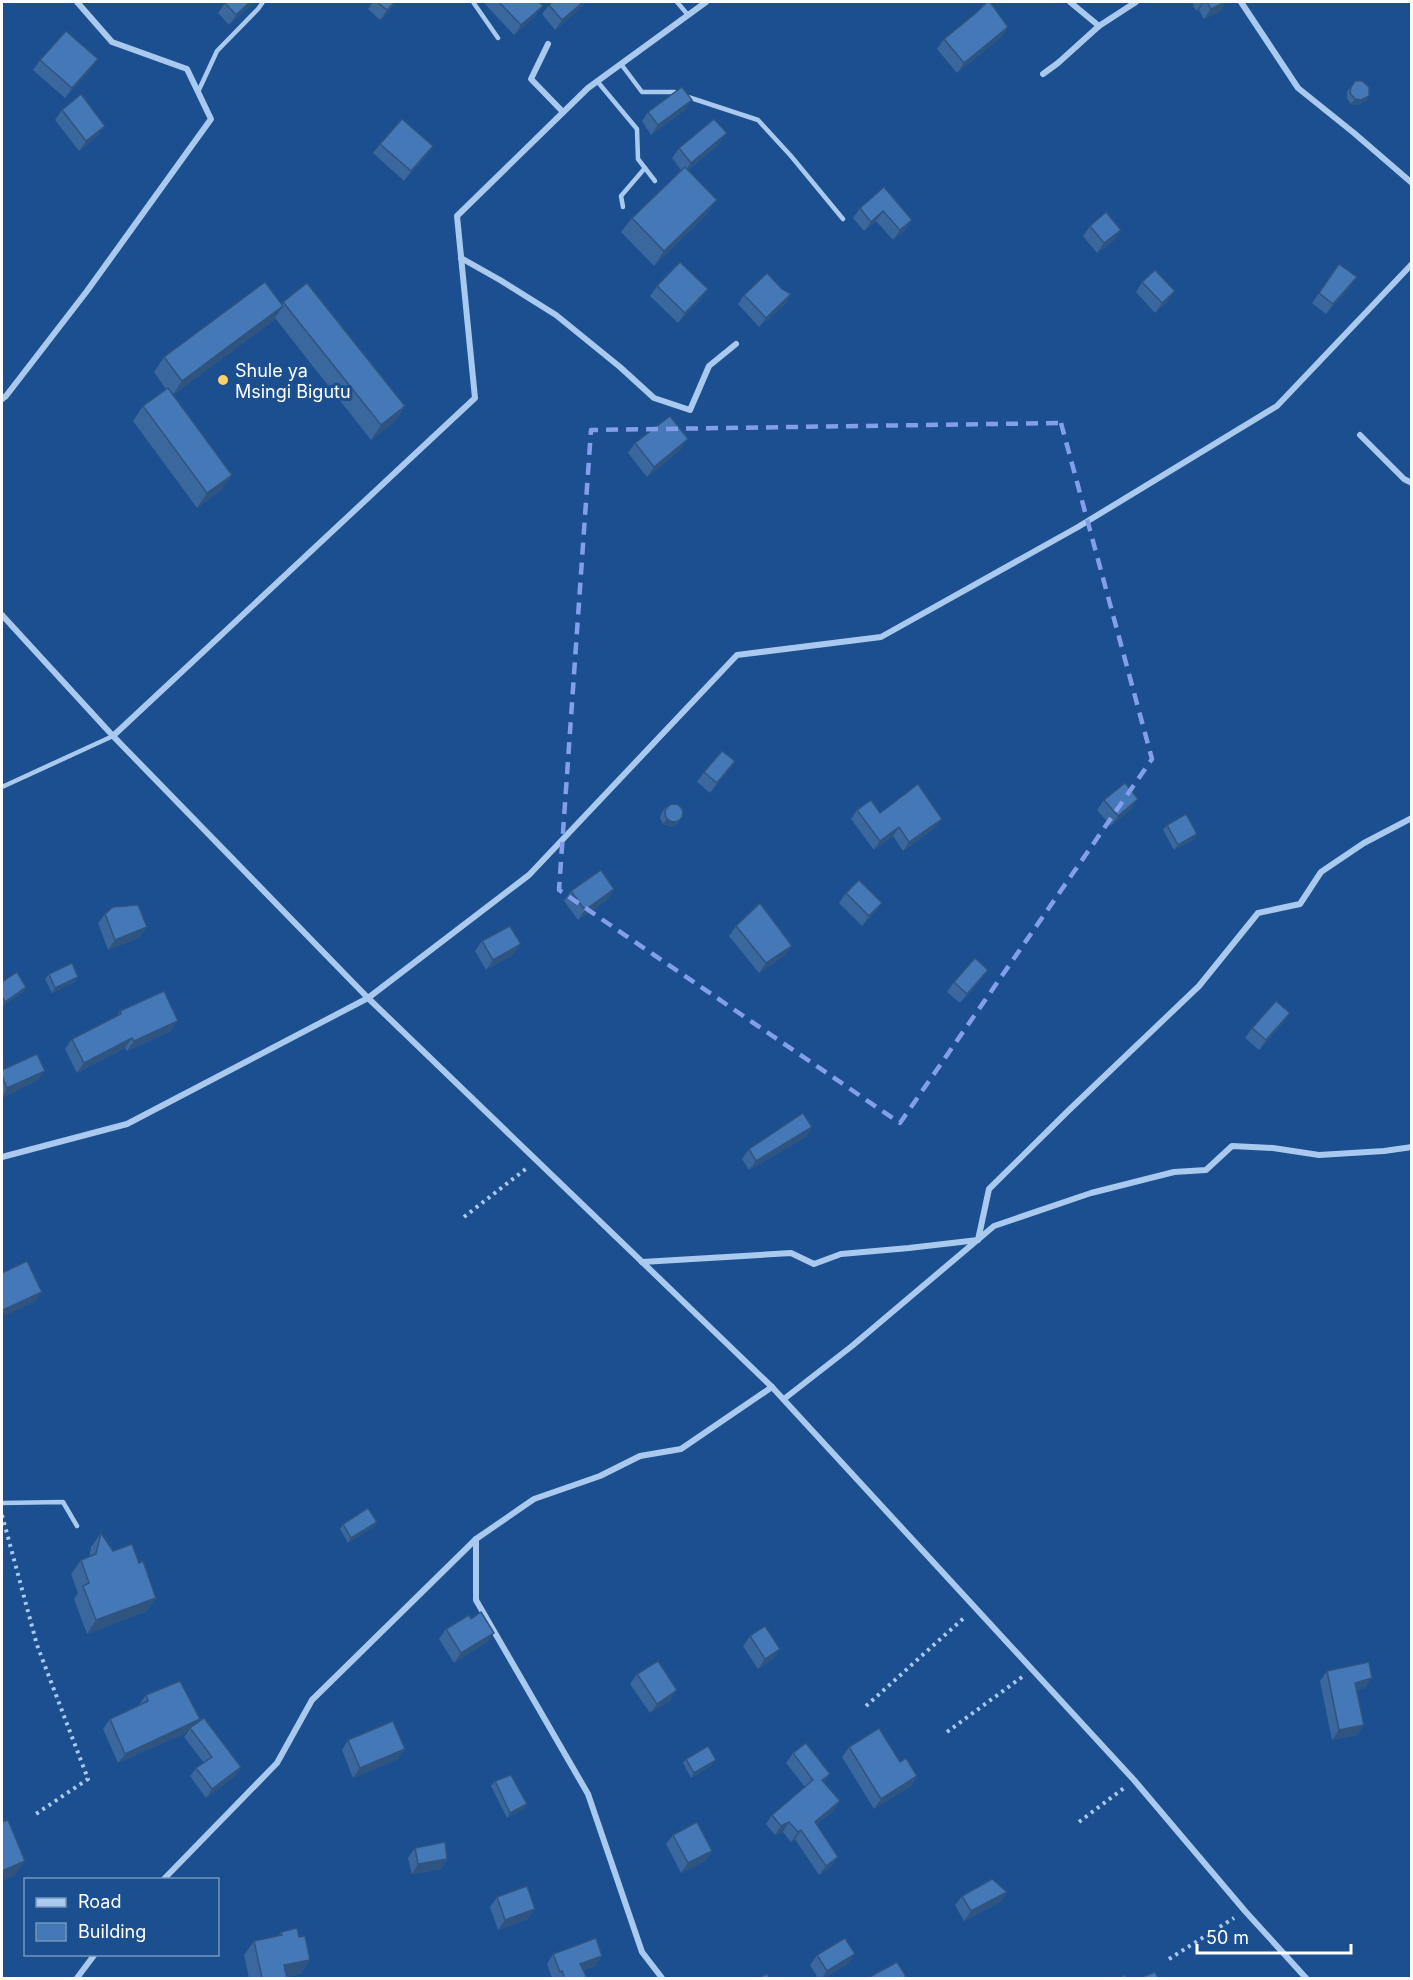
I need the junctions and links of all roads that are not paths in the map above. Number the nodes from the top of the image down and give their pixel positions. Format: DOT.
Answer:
graph roads {
  1 [pos="77,2"];
  2 [pos="263,2"];
  3 [pos="472,2"];
  4 [pos="677,2"];
  5 [pos="706,2"];
  6 [pos="1070,2"];
  7 [pos="1136,2"];
  8 [pos="1242,2"];
  9 [pos="688,15"];
  10 [pos="1099,26"];
  11 [pos="498,38"];
  12 [pos="548,44"];
  13 [pos="621,64"];
  14 [pos="1043,74"];
  15 [pos="597,81"];
  16 [pos="198,92"];
  17 [pos="563,112"];
  18 [pos="645,168"];
  19 [pos="655,181"];
  20 [pos="1412,183"];
  21 [pos="623,207"];
  22 [pos="843,219"];
  23 [pos="461,258"];
  24 [pos="1412,264"];
  25 [pos="736,344"];
  26 [pos="2,399"];
  27 [pos="1360,435"];
  28 [pos="1412,483"];
  29 [pos="2,615"];
  30 [pos="113,736"];
  31 [pos="2,787"];
  32 [pos="1412,818"];
  33 [pos="368,998"];
  34 [pos="1412,1147"];
  35 [pos="2,1157"];
  36 [pos="978,1240"];
  37 [pos="642,1262"];
  38 [pos="772,1387"];
  39 [pos="784,1399"];
  40 [pos="2,1503"];
  41 [pos="77,1526"];
  42 [pos="476,1539"];
  43 [pos="165,1878"];
  44 [pos="94,1956"];
  45 [pos="77,1978"];
  46 [pos="662,1978"];
  47 [pos="1306,1978"];
  1 -- 16 [label="street"];
  2 -- 16 [label="lane"];
  3 -- 11 [label="lane"];
  4 -- 9 [label="lane"];
  5 -- 9 [label="street"];
  6 -- 10 [label="street"];
  7 -- 10 [label="street"];
  8 -- 20 [label="street"];
  9 -- 13 [label="street"];
  10 -- 14 [label="street"];
  12 -- 17 [label="street"];
  13 -- 15 [label="street"];
  13 -- 22 [label="lane"];
  15 -- 17 [label="street"];
  15 -- 18 [label="lane"];
  16 -- 26 [label="street"];
  17 -- 23 [label="street"];
  18 -- 19 [label="lane"];
  18 -- 21 [label="lane"];
  23 -- 25 [label="street"];
  23 -- 30 [label="street"];
  24 -- 33 [label="street"];
  27 -- 28 [label="street"];
  29 -- 30 [label="street"];
  30 -- 31 [label="lane"];
  30 -- 33 [label="street"];
  32 -- 36 [label="street"];
  33 -- 35 [label="street"];
  33 -- 37 [label="street"];
  34 -- 36 [label="street"];
  36 -- 37 [label="street"];
  36 -- 39 [label="street"];
  37 -- 38 [label="street"];
  38 -- 39 [label="street"];
  38 -- 42 [label="street"];
  39 -- 47 [label="street"];
  40 -- 41 [label="lane"];
  42 -- 43 [label="street"];
  42 -- 46 [label="street"];
  44 -- 45 [label="street"];
}
